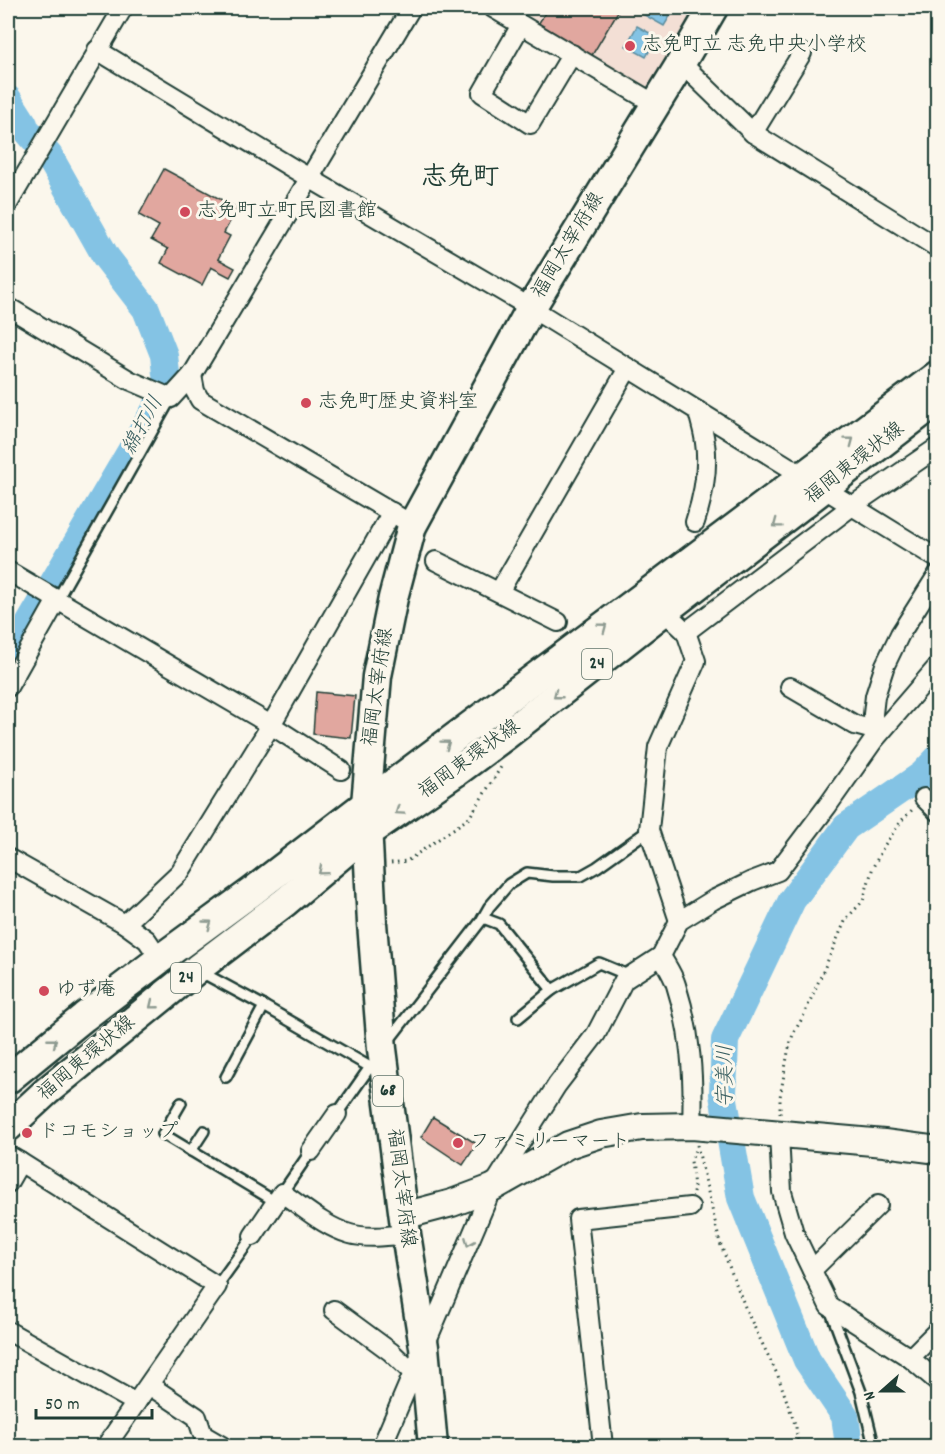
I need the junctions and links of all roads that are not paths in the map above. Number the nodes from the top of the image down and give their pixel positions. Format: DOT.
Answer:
graph roads {
  1 [pos="123,8"];
  2 [pos="411,8"];
  3 [pos="492,8"];
  4 [pos="713,8"];
  5 [pos="521,24"];
  6 [pos="97,50"];
  7 [pos="802,53"];
  8 [pos="572,54"];
  9 [pos="681,63"];
  10 [pos="655,104"];
  11 [pos="753,133"];
  12 [pos="309,178"];
  13 [pos="8,204"];
  14 [pos="938,248"];
  15 [pos="8,307"];
  16 [pos="531,308"];
  17 [pos="628,368"];
  18 [pos="192,375"];
  19 [pos="938,375"];
  20 [pos="171,398"];
  21 [pos="938,400"];
  22 [pos="698,411"];
  23 [pos="938,447"];
  24 [pos="814,483"];
  25 [pos="852,507"];
  26 [pos="402,519"];
  27 [pos="695,522"];
  28 [pos="936,560"];
  29 [pos="436,561"];
  30 [pos="8,571"];
  31 [pos="499,592"];
  32 [pos="57,600"];
  33 [pos="663,611"];
  34 [pos="558,622"];
  35 [pos="686,632"];
  36 [pos="938,666"];
  37 [pos="8,687"];
  38 [pos="790,687"];
  39 [pos="271,725"];
  40 [pos="874,735"];
  41 [pos="341,770"];
  42 [pos="924,798"];
  43 [pos="366,804"];
  44 [pos="938,812"];
  45 [pos="649,830"];
  46 [pos="367,833"];
  47 [pos="8,858"];
  48 [pos="483,918"];
  49 [pos="679,921"];
  50 [pos="125,924"];
  51 [pos="661,956"];
  52 [pos="160,959"];
  53 [pos="196,969"];
  54 [pos="628,978"];
  55 [pos="552,990"];
  56 [pos="264,1006"];
  57 [pos="518,1017"];
  58 [pos="376,1058"];
  59 [pos="226,1077"];
  60 [pos="8,1079"];
  61 [pos="181,1103"];
  62 [pos="337,1114"];
  63 [pos="696,1126"];
  64 [pos="8,1127"];
  65 [pos="204,1131"];
  66 [pos="774,1133"];
  67 [pos="938,1150"];
  68 [pos="191,1151"];
  69 [pos="311,1151"];
  70 [pos="14,1159"];
  71 [pos="8,1183"];
  72 [pos="492,1188"];
  73 [pos="279,1197"];
  74 [pos="878,1205"];
  75 [pos="690,1207"];
  76 [pos="404,1225"];
  77 [pos="253,1236"];
  78 [pos="812,1270"];
  79 [pos="217,1286"];
  80 [pos="829,1306"];
  81 [pos="334,1310"];
  82 [pos="938,1330"];
  83 [pos="8,1331"];
  84 [pos="424,1347"];
  85 [pos="910,1358"];
  86 [pos="413,1372"];
  87 [pos="938,1382"];
  88 [pos="149,1385"];
  89 [pos="136,1403"];
  90 [pos="938,1442"];
  91 [pos="106,1446"];
  92 [pos="222,1446"];
  93 [pos="382,1446"];
  94 [pos="433,1446"];
  95 [pos="603,1446"];
  96 [pos="874,1446"];
  97 [pos="931,1446"];
  1 -- 6 [label="street"];
  2 -- 12 [label="street"];
  3 -- 5 [label="street"];
  4 -- 9 [label="main road, 福岡太宰府線 / 68"];
  5 -- 8 [label="street"];
  5 -- 8 [label="street"];
  6 -- 12 [label="street"];
  6 -- 13 [label="street"];
  7 -- 11 [label="street"];
  8 -- 10 [label="street"];
  9 -- 10 [label="main road, 福岡太宰府線 / 68"];
  9 -- 11 [label="street"];
  10 -- 16 [label="main road, 福岡太宰府線 / 68"];
  11 -- 14 [label="street"];
  12 -- 16 [label="street"];
  12 -- 18 [label="street"];
  15 -- 20 [label="street"];
  16 -- 17 [label="street"];
  16 -- 26 [label="main road, 福岡太宰府線 / 68"];
  17 -- 22 [label="street"];
  17 -- 31 [label="street"];
  18 -- 20 [label="street"];
  18 -- 26 [label="street"];
  24 -- 19 [label="main road, 福岡東環状線 / 24, one-way"];
  20 -- 32 [label="lane"];
  21 -- 24 [label="main road, 福岡東環状線 / 24"];
  22 -- 24 [label="street"];
  22 -- 27 [label="street"];
  23 -- 25 [label="street"];
  24 -- 25 [label="street"];
  24 -- 33 [label="main road, 福岡東環状線 / 24, one-way"];
  43 -- 24 [label="main road, 福岡東環状線 / 24, one-way"];
  25 -- 28 [label="street"];
  25 -- 35 [label="street"];
  26 -- 39 [label="street"];
  26 -- 43 [label="main road, 福岡太宰府線 / 68"];
  28 -- 40 [label="street"];
  29 -- 31 [label="street"];
  30 -- 32 [label="street"];
  31 -- 34 [label="street"];
  32 -- 37 [label="street"];
  32 -- 39 [label="street"];
  33 -- 35 [label="street"];
  33 -- 46 [label="main road, 福岡東環状線 / 24, one-way"];
  35 -- 45 [label="street"];
  36 -- 40 [label="street"];
  38 -- 40 [label="street"];
  39 -- 41 [label="street"];
  39 -- 50 [label="street"];
  40 -- 49 [label="street"];
  42 -- 44 [label="street"];
  43 -- 46 [label="main road, 福岡太宰府線 / 68"];
  52 -- 43 [label="main road, 福岡東環状線 / 24, one-way"];
  45 -- 48 [label="lane"];
  45 -- 49 [label="street"];
  46 -- 53 [label="main road, 福岡東環状線 / 24, one-way"];
  46 -- 58 [label="main road, 福岡太宰府線 / 68"];
  47 -- 50 [label="street"];
  48 -- 55 [label="lane"];
  48 -- 58 [label="lane"];
  49 -- 51 [label="street"];
  50 -- 52 [label="street"];
  51 -- 54 [label="street"];
  51 -- 63 [label="street"];
  60 -- 52 [label="main road, 福岡東環状線 / 24, one-way"];
  53 -- 56 [label="lane"];
  53 -- 64 [label="main road, 福岡東環状線 / 24, one-way"];
  54 -- 55 [label="lane"];
  54 -- 72 [label="street"];
  55 -- 57 [label="lane"];
  56 -- 58 [label="lane"];
  56 -- 59 [label="lane"];
  58 -- 62 [label="lane"];
  58 -- 76 [label="main road, 福岡太宰府線 / 68"];
  61 -- 68 [label="lane"];
  62 -- 69 [label="street"];
  63 -- 66 [label="street"];
  63 -- 72 [label="street"];
  65 -- 68 [label="lane"];
  66 -- 67 [label="street"];
  66 -- 78 [label="street"];
  68 -- 73 [label="lane"];
  69 -- 73 [label="lane"];
  70 -- 71 [label="street"];
  70 -- 79 [label="street"];
  72 -- 76 [label="street"];
  72 -- 84 [label="street, one-way"];
  73 -- 76 [label="street"];
  73 -- 77 [label="street"];
  74 -- 78 [label="street"];
  75 -- 95 [label="street"];
  76 -- 84 [label="main road, 福岡太宰府線 / 68"];
  77 -- 79 [label="lane"];
  78 -- 80 [label="street"];
  79 -- 88 [label="street"];
  80 -- 85 [label="street"];
  80 -- 96 [label="lane"];
  81 -- 86 [label="street"];
  82 -- 85 [label="street"];
  83 -- 89 [label="street"];
  84 -- 86 [label="street"];
  84 -- 94 [label="main road, 福岡太宰府線 / 68"];
  85 -- 87 [label="street"];
  86 -- 93 [label="street"];
  88 -- 89 [label="street"];
  88 -- 92 [label="street"];
  89 -- 91 [label="street"];
  90 -- 97 [label="lane"];
}
